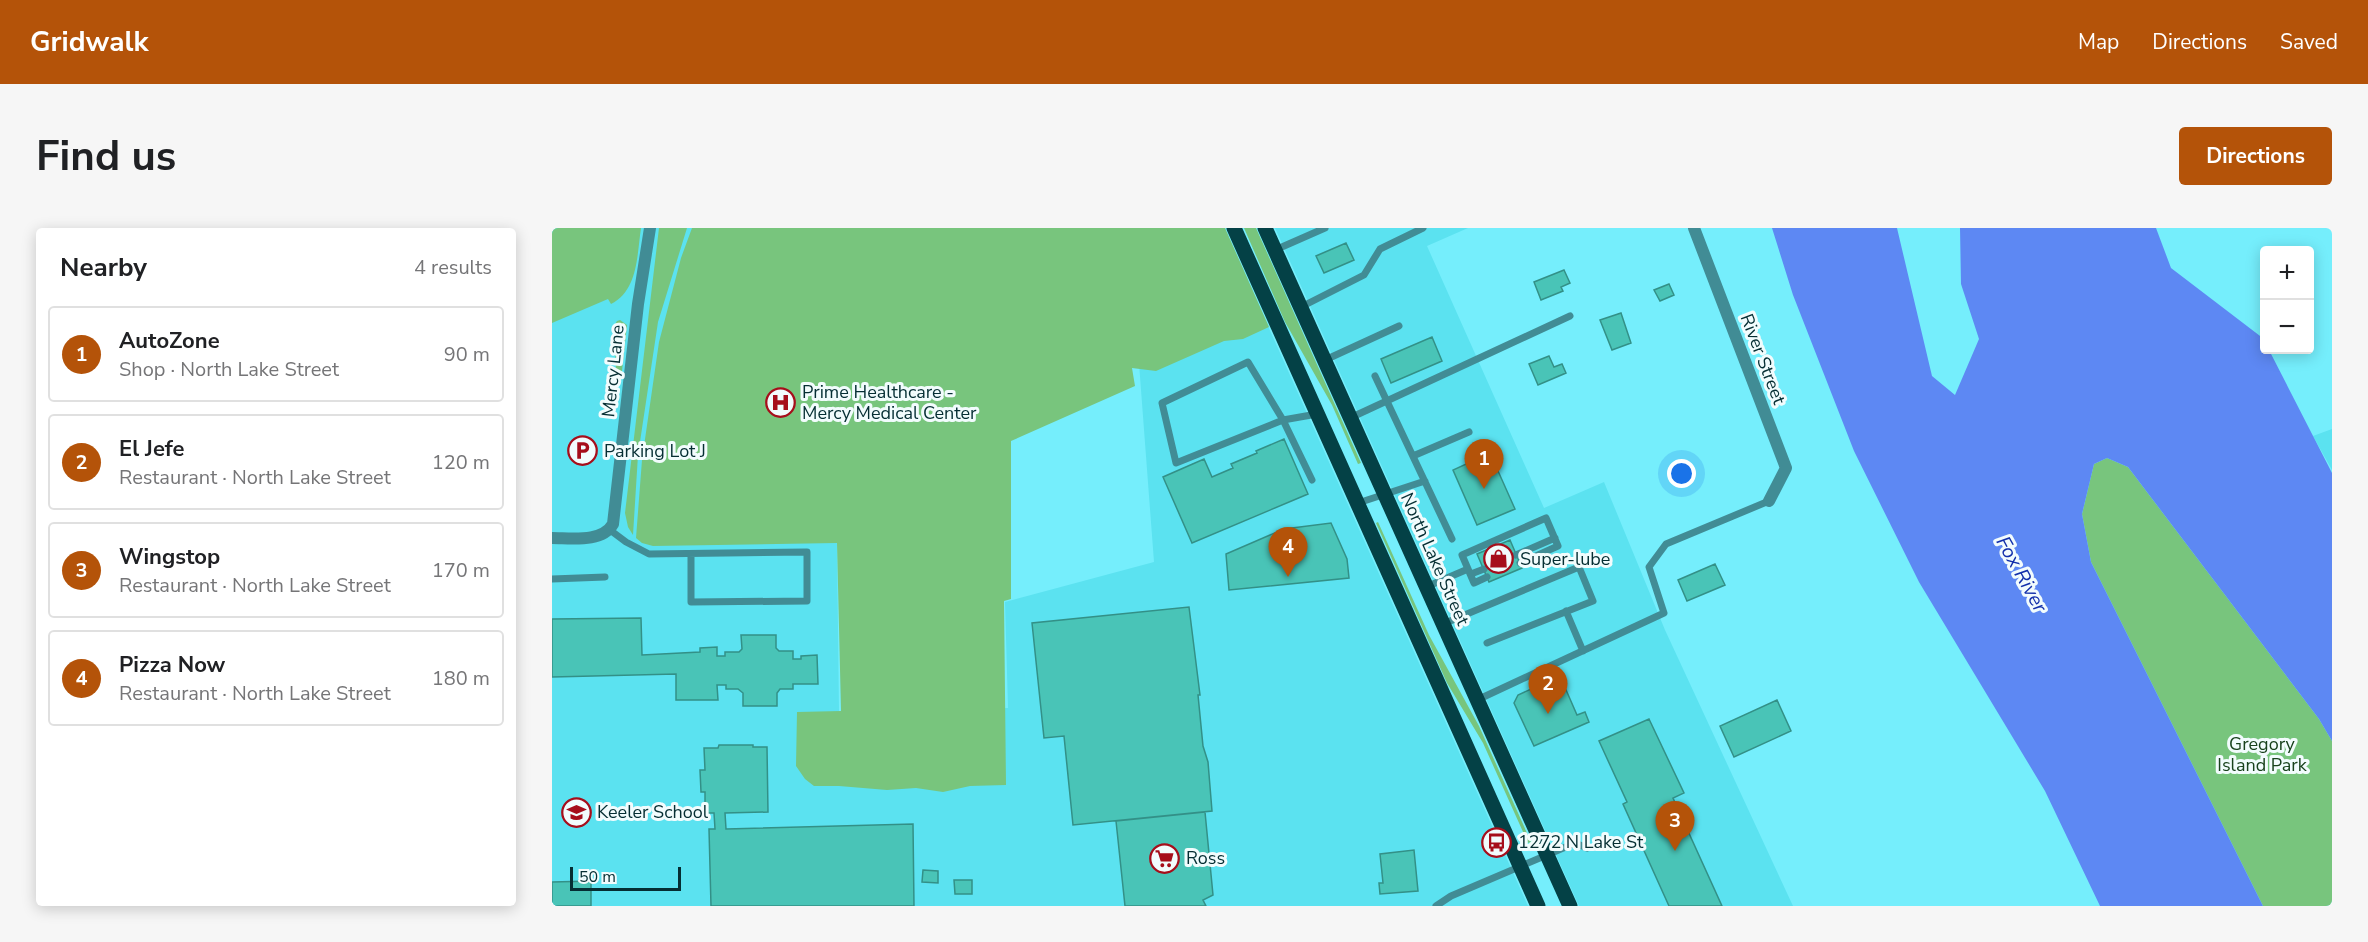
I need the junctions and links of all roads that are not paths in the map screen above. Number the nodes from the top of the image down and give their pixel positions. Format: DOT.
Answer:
graph roads {
  1 [pos="650,228"];
  2 [pos="1234,228"];
  3 [pos="1265,228"];
  4 [pos="1325,228"];
  5 [pos="1423,228"];
  6 [pos="1694,228"];
  7 [pos="1275,250"];
  8 [pos="1301,307"];
  9 [pos="1570,316"];
  10 [pos="1399,326"];
  11 [pos="1325,361"];
  12 [pos="1375,376"];
  13 [pos="1388,401"];
  14 [pos="1317,414"];
  15 [pos="1350,418"];
  16 [pos="1284,420"];
  17 [pos="1469,432"];
  18 [pos="1413,456"];
  19 [pos="1312,480"];
  20 [pos="1425,481"];
  21 [pos="1384,494"];
  22 [pos="1769,501"];
  23 [pos="1358,503"];
  24 [pos="610,531"];
  25 [pos="552,538"];
  26 [pos="1555,538"];
  27 [pos="1452,539"];
  28 [pos="691,554"];
  29 [pos="1516,555"];
  30 [pos="1520,563"];
  31 [pos="1484,569"];
  32 [pos="1470,572"];
  33 [pos="605,577"];
  34 [pos="1487,577"];
  35 [pos="552,579"];
  36 [pos="1426,587"];
  37 [pos="1566,612"];
  38 [pos="1443,624"];
  39 [pos="1487,643"];
  40 [pos="1583,651"];
  41 [pos="1477,700"];
  42 [pos="1587,848"];
  43 [pos="1547,855"];
  44 [pos="1520,867"];
  45 [pos="1436,906"];
  46 [pos="1538,906"];
  47 [pos="1570,906"];
  1 -- 24 [label="street, Mercy Lane"];
  2 -- 14 [label="main road"];
  3 -- 7 [label="main road, North Lake Street"];
  4 -- 7 [label="lane"];
  5 -- 8 [label="lane"];
  6 -- 22 [label="street, River Street"];
  7 -- 8 [label="main road, North Lake Street"];
  8 -- 11 [label="main road, North Lake Street"];
  9 -- 13 [label="lane"];
  10 -- 11 [label="lane"];
  11 -- 15 [label="main road, North Lake Street"];
  12 -- 13 [label="lane"];
  13 -- 15 [label="lane"];
  13 -- 18 [label="lane"];
  14 -- 16 [label="lane"];
  14 -- 23 [label="main road"];
  15 -- 21 [label="main road, North Lake Street"];
  16 -- 16 [label="lane"];
  16 -- 19 [label="lane"];
  17 -- 18 [label="lane"];
  18 -- 20 [label="lane"];
  20 -- 21 [label="lane"];
  20 -- 27 [label="lane"];
  21 -- 23 [label="lane"];
  21 -- 36 [label="main road, North Lake Street"];
  22 -- 40 [label="lane"];
  23 -- 44 [label="main road"];
  24 -- 25 [label="street"];
  24 -- 28 [label="lane"];
  26 -- 29 [label="lane"];
  26 -- 30 [label="lane"];
  26 -- 32 [label="lane"];
  28 -- 28 [label="lane"];
  31 -- 32 [label="lane"];
  32 -- 34 [label="lane"];
  32 -- 36 [label="lane"];
  33 -- 35 [label="lane"];
  36 -- 38 [label="main road, North Lake Street"];
  37 -- 38 [label="lane"];
  37 -- 39 [label="lane"];
  37 -- 40 [label="lane"];
  38 -- 41 [label="main road, North Lake Street"];
  40 -- 41 [label="lane"];
  41 -- 43 [label="main road, North Lake Street"];
  42 -- 43 [label="lane"];
  43 -- 44 [label="lane"];
  43 -- 47 [label="main road, North Lake Street"];
  44 -- 45 [label="lane"];
  44 -- 46 [label="main road"];
}
